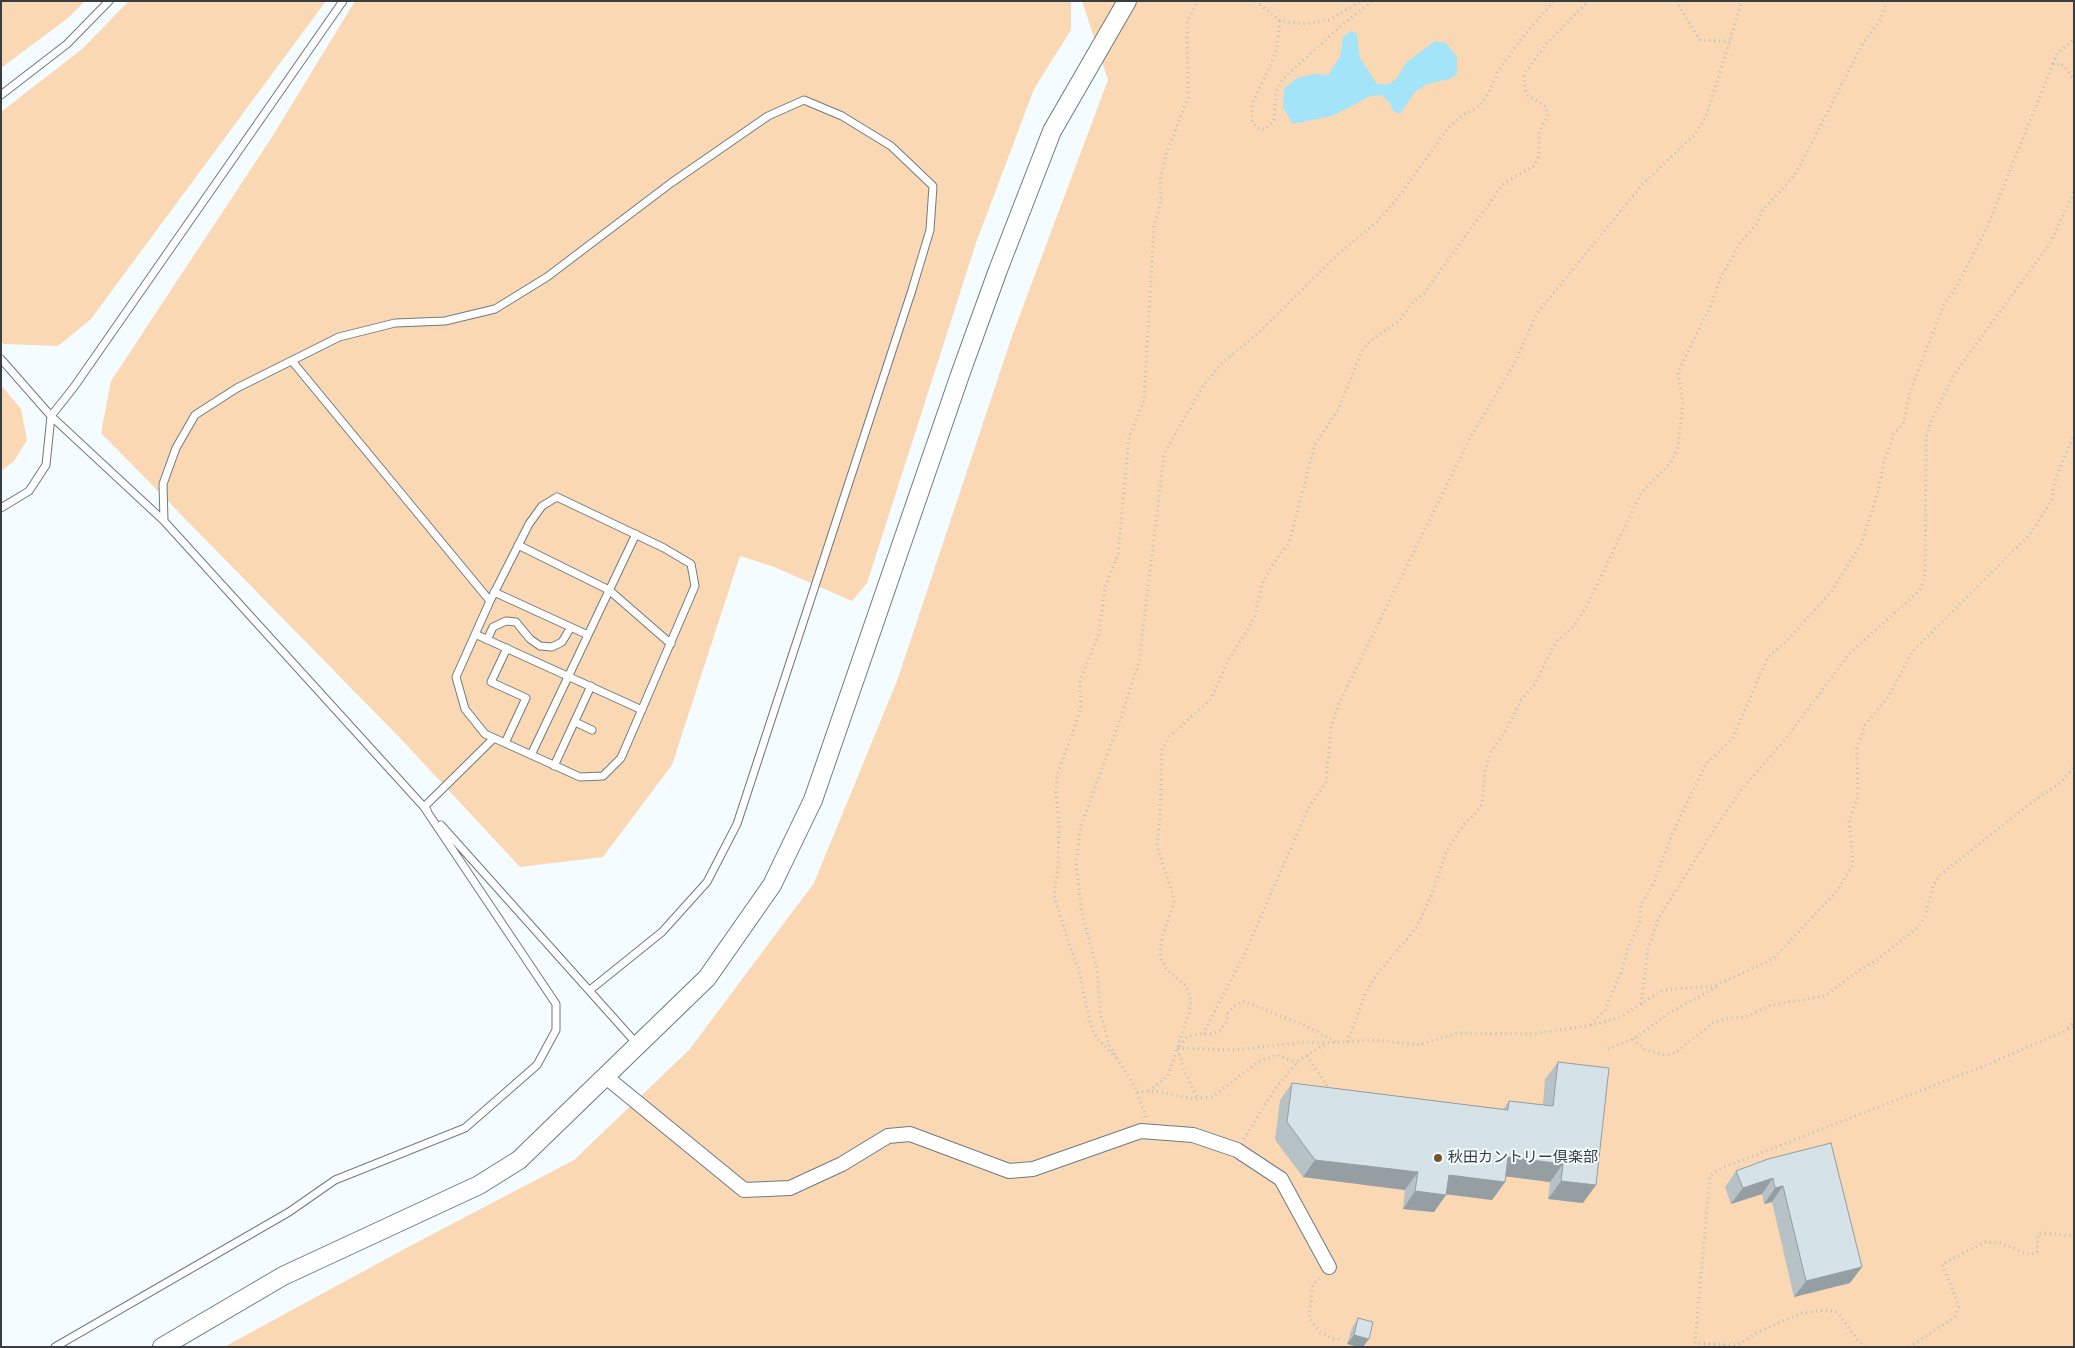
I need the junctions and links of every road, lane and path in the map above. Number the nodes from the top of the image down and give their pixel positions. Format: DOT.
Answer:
graph roads {
  1 [pos="109,1"];
  2 [pos="343,1"];
  3 [pos="1127,1"];
  4 [pos="1198,1"];
  5 [pos="1256,1"];
  6 [pos="1361,1"];
  7 [pos="1373,1"];
  8 [pos="1554,1"];
  9 [pos="1588,1"];
  10 [pos="1676,1"];
  11 [pos="1742,1"];
  12 [pos="1887,1"];
  13 [pos="1280,21"];
  14 [pos="2074,40"];
  15 [pos="1730,41"];
  16 [pos="2053,64"];
  17 [pos="2074,79"];
  18 [pos="1,95"];
  19 [pos="2074,192"];
  20 [pos="1,359"];
  21 [pos="292,361"];
  22 [pos="51,416"];
  23 [pos="2074,434"];
  24 [pos="1,508"];
  25 [pos="164,521"];
  26 [pos="636,534"];
  27 [pos="518,545"];
  28 [pos="609,590"];
  29 [pos="494,592"];
  30 [pos="490,601"];
  31 [pos="571,627"];
  32 [pos="475,634"];
  33 [pos="588,635"];
  34 [pos="488,640"];
  35 [pos="670,644"];
  36 [pos="507,648"];
  37 [pos="569,676"];
  38 [pos="591,686"];
  39 [pos="642,710"];
  40 [pos="575,722"];
  41 [pos="592,730"];
  42 [pos="494,738"];
  43 [pos="505,743"];
  44 [pos="532,755"];
  45 [pos="554,766"];
  46 [pos="2074,767"];
  47 [pos="424,807"];
  48 [pos="1725,981"];
  49 [pos="590,990"];
  50 [pos="1640,1004"];
  51 [pos="2074,1022"];
  52 [pos="1591,1025"];
  53 [pos="2074,1027"];
  54 [pos="2068,1028"];
  55 [pos="1203,1034"];
  56 [pos="1633,1039"];
  57 [pos="1347,1042"];
  58 [pos="1327,1043"];
  59 [pos="1337,1043"];
  60 [pos="638,1045"];
  61 [pos="1178,1048"];
  62 [pos="1608,1049"];
  63 [pos="1307,1056"];
  64 [pos="1118,1060"];
  65 [pos="1297,1063"];
  66 [pos="606,1077"];
  67 [pos="1149,1091"];
  68 [pos="1137,1092"];
  69 [pos="1336,1095"];
  70 [pos="1198,1099"];
  71 [pos="1150,1132"];
  72 [pos="1237,1150"];
  73 [pos="2074,1236"];
  74 [pos="1329,1266"];
  75 [pos="1341,1339"];
  76 [pos="55,1347"];
  77 [pos="162,1347"];
  78 [pos="1866,1347"];
  79 [pos="1909,1347"];
  1 -- 18 [label="lane"];
  2 -- 22 [label="lane"];
  3 -- 60 [label="street"];
  4 -- 64 [label="path"];
  5 -- 13 [label="path"];
  6 -- 13 [label="path"];
  7 -- 13 [label="path"];
  8 -- 64 [label="path"];
  9 -- 61 [label="path"];
  10 -- 15 [label="path"];
  11 -- 15 [label="path"];
  12 -- 57 [label="path"];
  14 -- 16 [label="path"];
  15 -- 55 [label="path"];
  16 -- 17 [label="path"];
  16 -- 52 [label="path"];
  19 -- 50 [label="path"];
  20 -- 22 [label="lane"];
  21 -- 25 [label="lane"];
  21 -- 30 [label="lane"];
  21 -- 49 [label="lane"];
  22 -- 24 [label="lane"];
  22 -- 25 [label="lane"];
  23 -- 48 [label="path"];
  25 -- 47 [label="lane"];
  26 -- 27 [label="lane"];
  26 -- 28 [label="lane"];
  26 -- 35 [label="lane"];
  27 -- 28 [label="lane"];
  27 -- 29 [label="lane"];
  28 -- 33 [label="lane"];
  28 -- 35 [label="lane"];
  29 -- 30 [label="lane"];
  29 -- 31 [label="lane"];
  30 -- 32 [label="lane"];
  31 -- 33 [label="lane"];
  31 -- 34 [label="lane"];
  32 -- 34 [label="lane"];
  32 -- 42 [label="lane"];
  33 -- 37 [label="lane"];
  34 -- 36 [label="lane"];
  35 -- 39 [label="lane"];
  36 -- 37 [label="lane"];
  36 -- 43 [label="lane"];
  37 -- 38 [label="lane"];
  37 -- 44 [label="lane"];
  38 -- 39 [label="lane"];
  38 -- 40 [label="lane"];
  39 -- 45 [label="lane"];
  40 -- 41 [label="lane"];
  40 -- 45 [label="lane"];
  42 -- 43 [label="lane"];
  42 -- 47 [label="lane"];
  43 -- 44 [label="lane"];
  44 -- 45 [label="lane"];
  46 -- 56 [label="path"];
  47 -- 49 [label="lane"];
  47 -- 76 [label="lane"];
  48 -- 50 [label="path"];
  48 -- 56 [label="path"];
  49 -- 60 [label="lane"];
  50 -- 52 [label="path"];
  51 -- 54 [label="path"];
  52 -- 57 [label="path"];
  53 -- 54 [label="path"];
  54 -- 78 [label="path"];
  55 -- 59 [label="path"];
  55 -- 61 [label="path"];
  56 -- 62 [label="path"];
  57 -- 59 [label="path"];
  58 -- 59 [label="path"];
  58 -- 61 [label="path"];
  58 -- 63 [label="path"];
  60 -- 66 [label="street"];
  61 -- 67 [label="path"];
  61 -- 70 [label="path"];
  63 -- 65 [label="path"];
  63 -- 69 [label="path"];
  64 -- 68 [label="path"];
  65 -- 70 [label="path"];
  65 -- 72 [label="path"];
  66 -- 71 [label="street"];
  66 -- 77 [label="street"];
  67 -- 68 [label="path"];
  67 -- 70 [label="path"];
  68 -- 71 [label="path"];
  71 -- 72 [label="street"];
  72 -- 74 [label="street"];
  73 -- 79 [label="path"];
  74 -- 75 [label="path"];
}
